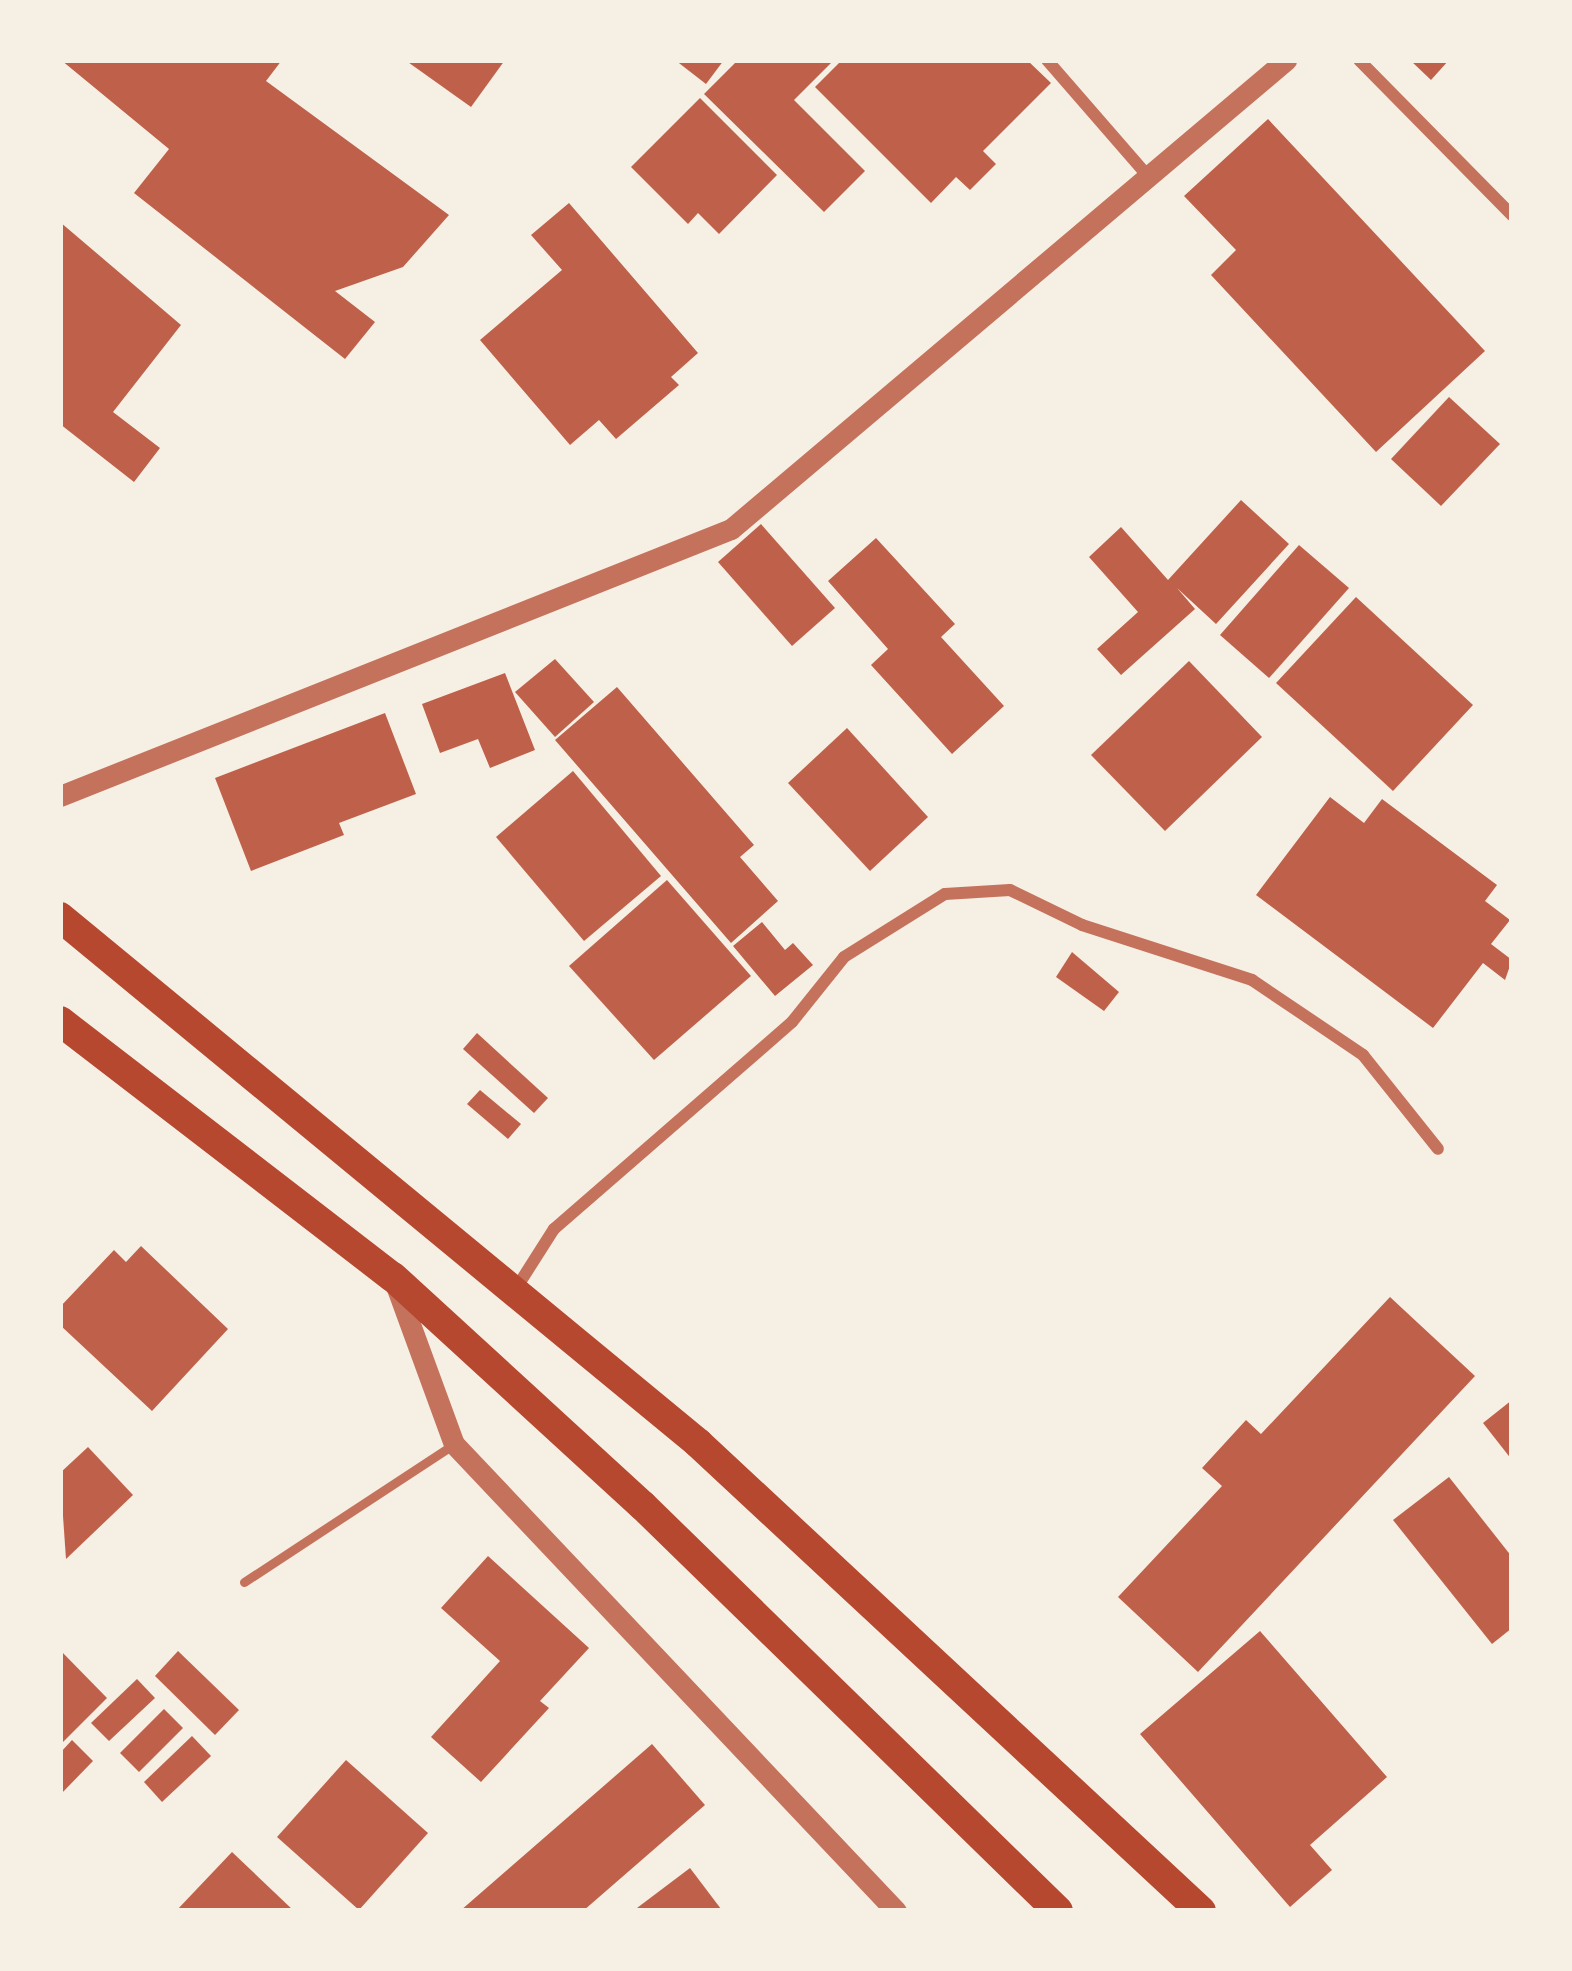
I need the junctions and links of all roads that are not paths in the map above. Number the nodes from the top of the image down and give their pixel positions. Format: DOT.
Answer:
graph roads {
  1 [pos="1047,60"];
  2 [pos="1286,60"];
  3 [pos="1359,60"];
  4 [pos="1148,176"];
  5 [pos="1512,215"];
  6 [pos="60,796"];
  7 [pos="60,917"];
  8 [pos="60,1021"];
  9 [pos="1438,1148"];
  10 [pos="393,1277"];
  11 [pos="517,1287"];
  12 [pos="454,1444"];
  13 [pos="244,1582"];
  14 [pos="896,1911"];
  15 [pos="1058,1911"];
  16 [pos="1201,1911"];
  1 -- 4 [label="street"];
  2 -- 4 [label="street"];
  3 -- 5 [label="street"];
  4 -- 6 [label="street"];
  7 -- 11 [label="main road"];
  8 -- 10 [label="main road"];
  9 -- 11 [label="street"];
  10 -- 12 [label="street"];
  10 -- 15 [label="main road"];
  11 -- 16 [label="main road"];
  12 -- 13 [label="lane"];
  12 -- 14 [label="street"];
}
